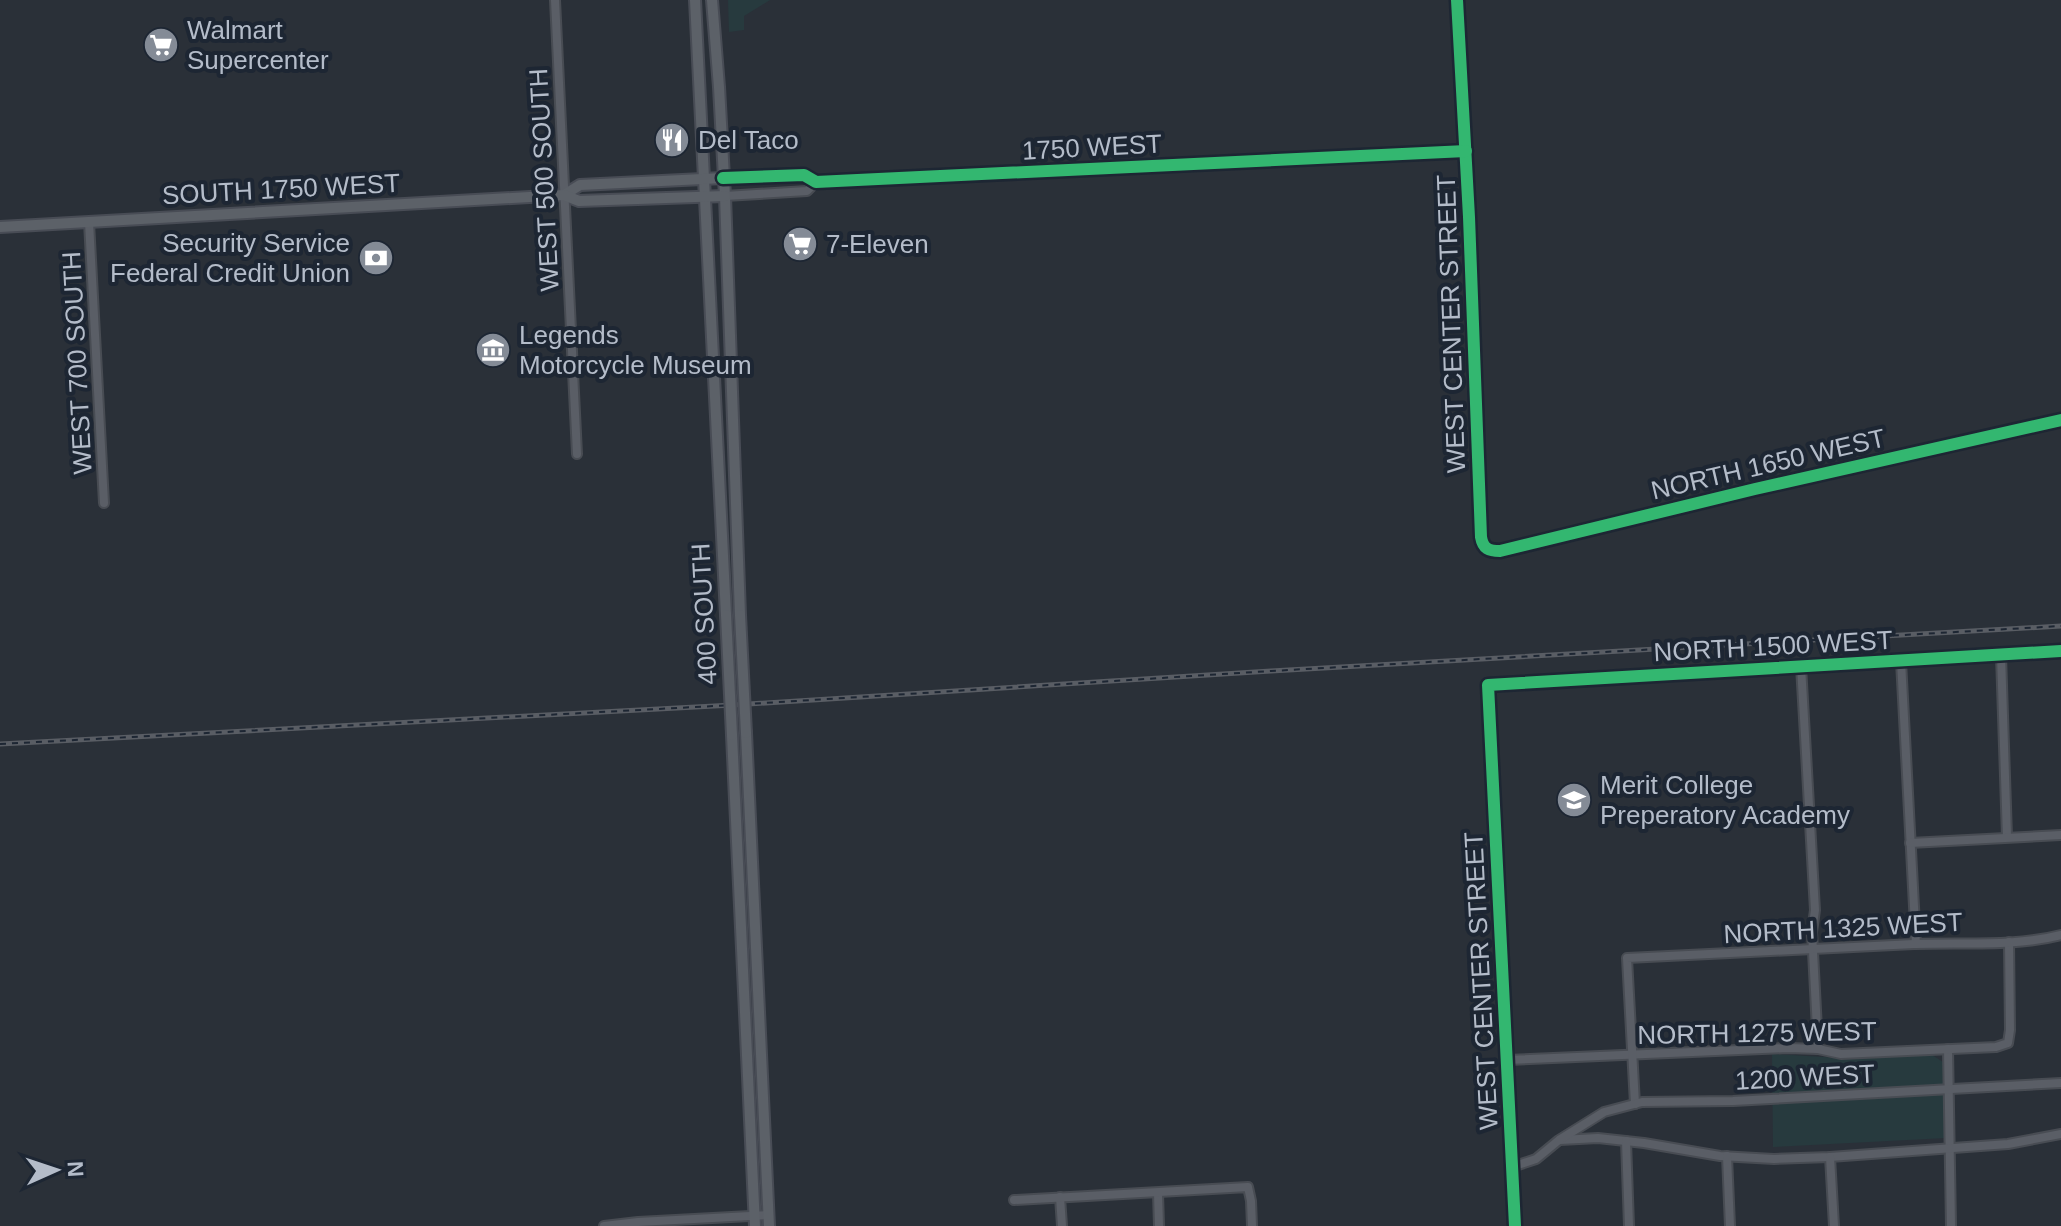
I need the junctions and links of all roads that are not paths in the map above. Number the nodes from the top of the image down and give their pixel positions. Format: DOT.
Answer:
graph roads {
  1 [pos="555,0"];
  2 [pos="695,0"];
  3 [pos="712,0"];
  4 [pos="1457,0"];
  5 [pos="1466,151"];
  6 [pos="704,178"];
  7 [pos="723,178"];
  8 [pos="816,182"];
  9 [pos="564,195"];
  10 [pos="705,196"];
  11 [pos="725,196"];
  12 [pos="89,222"];
  13 [pos="0,227"];
  14 [pos="2061,420"];
  15 [pos="577,454"];
  16 [pos="104,503"];
  17 [pos="1486,549"];
  18 [pos="2061,651"];
  19 [pos="2001,655"];
  20 [pos="1901,661"];
  21 [pos="1801,666"];
  22 [pos="1488,685"];
  23 [pos="2061,835"];
  24 [pos="2007,837"];
  25 [pos="1910,843"];
  26 [pos="2061,935"];
  27 [pos="2009,942"];
  28 [pos="1916,944"];
  29 [pos="1813,949"];
  30 [pos="1818,1049"];
  31 [pos="1948,1049"];
  32 [pos="1632,1055"];
  33 [pos="1507,1060"];
  34 [pos="2061,1083"];
  35 [pos="1949,1089"];
  36 [pos="1635,1104"];
  37 [pos="2061,1134"];
  38 [pos="1559,1140"];
  39 [pos="1626,1141"];
  40 [pos="1951,1148"];
  41 [pos="1727,1156"];
  42 [pos="1830,1157"];
  43 [pos="1512,1167"];
  44 [pos="1158,1193"];
  45 [pos="1060,1197"];
  46 [pos="1014,1200"];
  47 [pos="769,1220"];
  48 [pos="755,1221"];
  49 [pos="604,1226"];
  50 [pos="1062,1226"];
  51 [pos="1159,1226"];
  52 [pos="1252,1226"];
  53 [pos="1515,1226"];
  54 [pos="1629,1226"];
  55 [pos="1730,1226"];
  56 [pos="1834,1226"];
  57 [pos="1951,1226"];
  1 -- 9 [label="street, WEST 500 SOUTH"];
  2 -- 6 [label="main road, 400 SOUTH"];
  3 -- 7 [label="main road"];
  4 -- 5 [label="street, WEST CENTER STREET"];
  5 -- 8 [label="street, 1750 WEST"];
  5 -- 17 [label="street, WEST CENTER STREET"];
  6 -- 7 [label="main road, 1750 WEST"];
  6 -- 9 [label="main road, 1750 WEST"];
  6 -- 10 [label="main road, 400 SOUTH"];
  7 -- 8 [label="street, 1750 WEST"];
  7 -- 11 [label="main road"];
  8 -- 11 [label="street, 1750 WEST"];
  9 -- 10 [label="main road, 1750 WEST"];
  9 -- 12 [label="main road, SOUTH 1750 WEST"];
  9 -- 15 [label="street, WEST 500 SOUTH"];
  10 -- 11 [label="main road, 1750 WEST"];
  10 -- 48 [label="main road, 400 SOUTH, bridge"];
  11 -- 47 [label="main road, 400 SOUTH, bridge"];
  12 -- 13 [label="main road, SOUTH 1750 WEST"];
  12 -- 16 [label="street, WEST 700 SOUTH"];
  14 -- 17 [label="street, NORTH 1650 WEST"];
  18 -- 19 [label="street, NORTH 1500 WEST"];
  19 -- 20 [label="street, NORTH 1500 WEST"];
  19 -- 24 [label="street"];
  20 -- 21 [label="street, NORTH 1500 WEST"];
  20 -- 25 [label="street"];
  21 -- 22 [label="street, NORTH 1500 WEST"];
  21 -- 29 [label="street"];
  22 -- 33 [label="street, WEST CENTER STREET"];
  23 -- 24 [label="street"];
  24 -- 25 [label="street"];
  25 -- 28 [label="street"];
  26 -- 27 [label="street, NORTH 1325 WEST"];
  27 -- 28 [label="street, NORTH 1325 WEST"];
  27 -- 31 [label="street, NORTH 1275 WEST"];
  28 -- 29 [label="street, NORTH 1325 WEST"];
  29 -- 30 [label="street"];
  29 -- 32 [label="street, NORTH 1325 WEST"];
  30 -- 31 [label="street, NORTH 1275 WEST"];
  30 -- 32 [label="street, NORTH 1275 WEST"];
  31 -- 35 [label="street"];
  32 -- 33 [label="street, NORTH 1275 WEST"];
  32 -- 36 [label="street"];
  33 -- 43 [label="street, WEST CENTER STREET"];
  34 -- 35 [label="street, 1200 WEST"];
  35 -- 36 [label="street, 1200 WEST"];
  35 -- 40 [label="street"];
  36 -- 38 [label="street, 1200 WEST"];
  37 -- 40 [label="street"];
  38 -- 39 [label="street"];
  38 -- 43 [label="street, 1200 WEST"];
  39 -- 41 [label="street"];
  39 -- 54 [label="street"];
  40 -- 42 [label="street"];
  40 -- 57 [label="street"];
  41 -- 42 [label="street"];
  41 -- 55 [label="street"];
  42 -- 56 [label="street"];
  43 -- 53 [label="street, WEST CENTER STREET"];
  44 -- 45 [label="street"];
  44 -- 51 [label="street"];
  44 -- 52 [label="street"];
  45 -- 46 [label="street"];
  45 -- 50 [label="street"];
  47 -- 48 [label="street"];
  48 -- 49 [label="street"];
}
